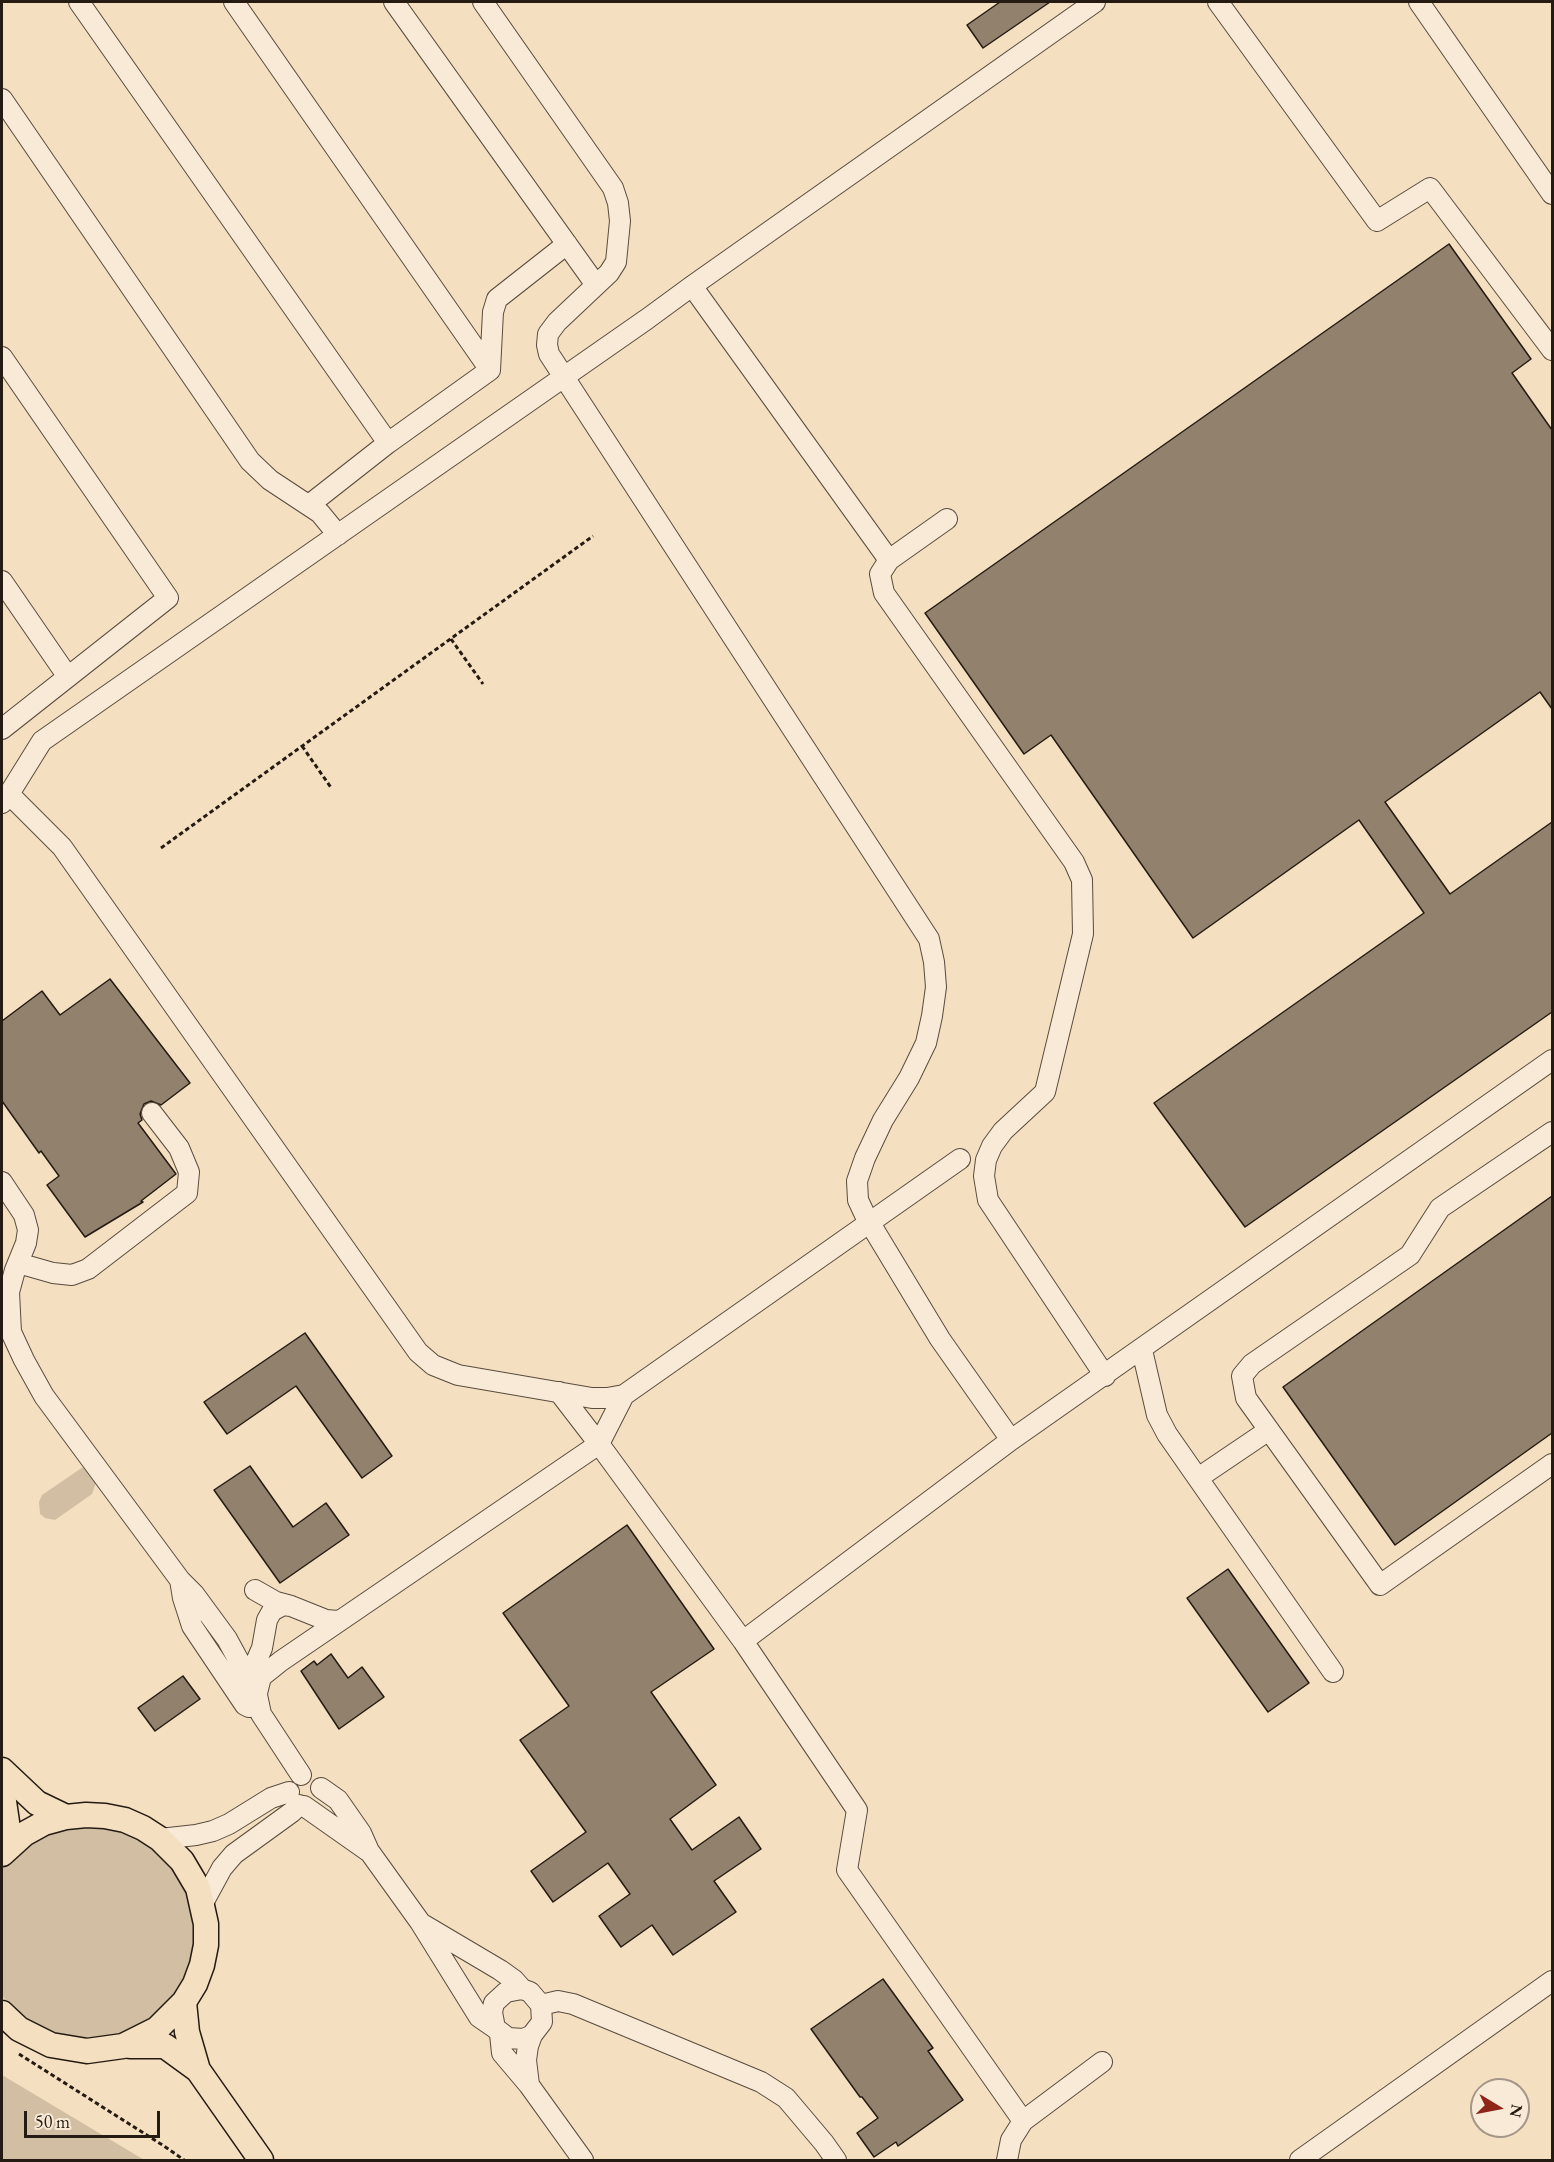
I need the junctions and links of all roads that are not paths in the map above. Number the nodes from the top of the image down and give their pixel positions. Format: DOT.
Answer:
graph roads {
  1 [pos="79,2"];
  2 [pos="234,2"];
  3 [pos="394,2"];
  4 [pos="483,2"];
  5 [pos="1095,2"];
  6 [pos="1218,2"];
  7 [pos="1419,2"];
  8 [pos="2,99"];
  9 [pos="1552,194"];
  10 [pos="567,244"];
  11 [pos="596,285"];
  12 [pos="692,286"];
  13 [pos="1552,350"];
  14 [pos="2,357"];
  15 [pos="490,370"];
  16 [pos="563,378"];
  17 [pos="388,443"];
  18 [pos="309,506"];
  19 [pos="947,519"];
  20 [pos="338,535"];
  21 [pos="890,560"];
  22 [pos="2,581"];
  23 [pos="68,677"];
  24 [pos="2,729"];
  25 [pos="5,798"];
  26 [pos="1552,1060"];
  27 [pos="152,1113"];
  28 [pos="1552,1132"];
  29 [pos="960,1159"];
  30 [pos="2,1182"];
  31 [pos="869,1222"];
  32 [pos="18,1263"];
  33 [pos="1142,1350"];
  34 [pos="1105,1376"];
  35 [pos="559,1392"];
  36 [pos="624,1395"];
  37 [pos="1269,1430"];
  38 [pos="1011,1440"];
  39 [pos="599,1444"];
  40 [pos="1552,1464"];
  41 [pos="1198,1478"];
  42 [pos="291,1606"];
  43 [pos="338,1621"];
  44 [pos="266,1624"];
  45 [pos="743,1641"];
  46 [pos="1334,1672"];
  47 [pos="259,1704"];
  48 [pos="2,1770"];
  49 [pos="301,1775"];
  50 [pos="2,1788"];
  51 [pos="321,1788"];
  52 [pos="297,1801"];
  53 [pos="66,1817"];
  54 [pos="160,1839"];
  55 [pos="4,1851"];
  56 [pos="369,1851"];
  57 [pos="203,1904"];
  58 [pos="420,1922"];
  59 [pos="1552,1981"];
  60 [pos="522,1989"];
  61 [pos="184,2002"];
  62 [pos="541,2005"];
  63 [pos="2,2013"];
  64 [pos="498,2031"];
  65 [pos="532,2035"];
  66 [pos="123,2046"];
  67 [pos="1102,2062"];
  68 [pos="198,2070"];
  69 [pos="529,2085"];
  70 [pos="1023,2121"];
  71 [pos="261,2160"];
  72 [pos="583,2160"];
  73 [pos="836,2160"];
  74 [pos="1007,2160"];
  75 [pos="1300,2160"];
  1 -- 17 [label="lane"];
  2 -- 15 [label="lane"];
  3 -- 10 [label="lane"];
  4 -- 11 [label="lane"];
  5 -- 12 [label="lane"];
  6 -- 13 [label="lane"];
  7 -- 9 [label="lane"];
  8 -- 18 [label="lane"];
  10 -- 11 [label="lane"];
  10 -- 15 [label="lane"];
  11 -- 16 [label="lane"];
  12 -- 16 [label="lane"];
  12 -- 21 [label="lane"];
  14 -- 23 [label="lane"];
  15 -- 17 [label="lane"];
  16 -- 20 [label="lane"];
  16 -- 31 [label="lane"];
  17 -- 18 [label="lane"];
  18 -- 20 [label="lane"];
  19 -- 21 [label="lane"];
  20 -- 25 [label="lane"];
  21 -- 34 [label="lane"];
  22 -- 23 [label="lane"];
  23 -- 24 [label="lane"];
  25 -- 35 [label="lane"];
  26 -- 33 [label="lane"];
  27 -- 32 [label="lane"];
  28 -- 37 [label="lane"];
  29 -- 31 [label="lane"];
  30 -- 32 [label="lane"];
  31 -- 36 [label="lane"];
  31 -- 38 [label="lane"];
  32 -- 47 [label="lane"];
  33 -- 34 [label="lane"];
  33 -- 41 [label="lane"];
  34 -- 38 [label="lane"];
  35 -- 36 [label="lane"];
  35 -- 39 [label="lane"];
  36 -- 39 [label="lane"];
  37 -- 40 [label="lane"];
  37 -- 41 [label="lane"];
  38 -- 45 [label="lane"];
  39 -- 43 [label="lane"];
  39 -- 45 [label="lane"];
  41 -- 46 [label="lane"];
  42 -- 43 [label="lane"];
  42 -- 44 [label="lane"];
  42 -- 44 [label="lane"];
  43 -- 47 [label="lane"];
  44 -- 47 [label="lane"];
  45 -- 70 [label="lane"];
  47 -- 49 [label="lane"];
  48 -- 53 [label="main road"];
  49 -- 51 [label="lane"];
  49 -- 52 [label="lane"];
  50 -- 55 [label="main road"];
  51 -- 52 [label="lane"];
  51 -- 56 [label="lane"];
  52 -- 54 [label="lane"];
  52 -- 56 [label="lane"];
  52 -- 57 [label="lane"];
  53 -- 54 [label="main road"];
  53 -- 55 [label="main road"];
  54 -- 57 [label="main road"];
  56 -- 58 [label="lane"];
  57 -- 61 [label="main road"];
  58 -- 60 [label="lane"];
  58 -- 64 [label="lane"];
  59 -- 75 [label="lane"];
  60 -- 62 [label="lane"];
  60 -- 64 [label="lane"];
  61 -- 66 [label="main road"];
  61 -- 68 [label="main road"];
  62 -- 65 [label="lane"];
  62 -- 73 [label="lane"];
  63 -- 66 [label="main road"];
  64 -- 65 [label="lane"];
  64 -- 69 [label="lane"];
  65 -- 69 [label="lane"];
  66 -- 68 [label="main road"];
  67 -- 70 [label="lane"];
  68 -- 71 [label="main road"];
  69 -- 72 [label="lane"];
  70 -- 74 [label="lane"];
}
